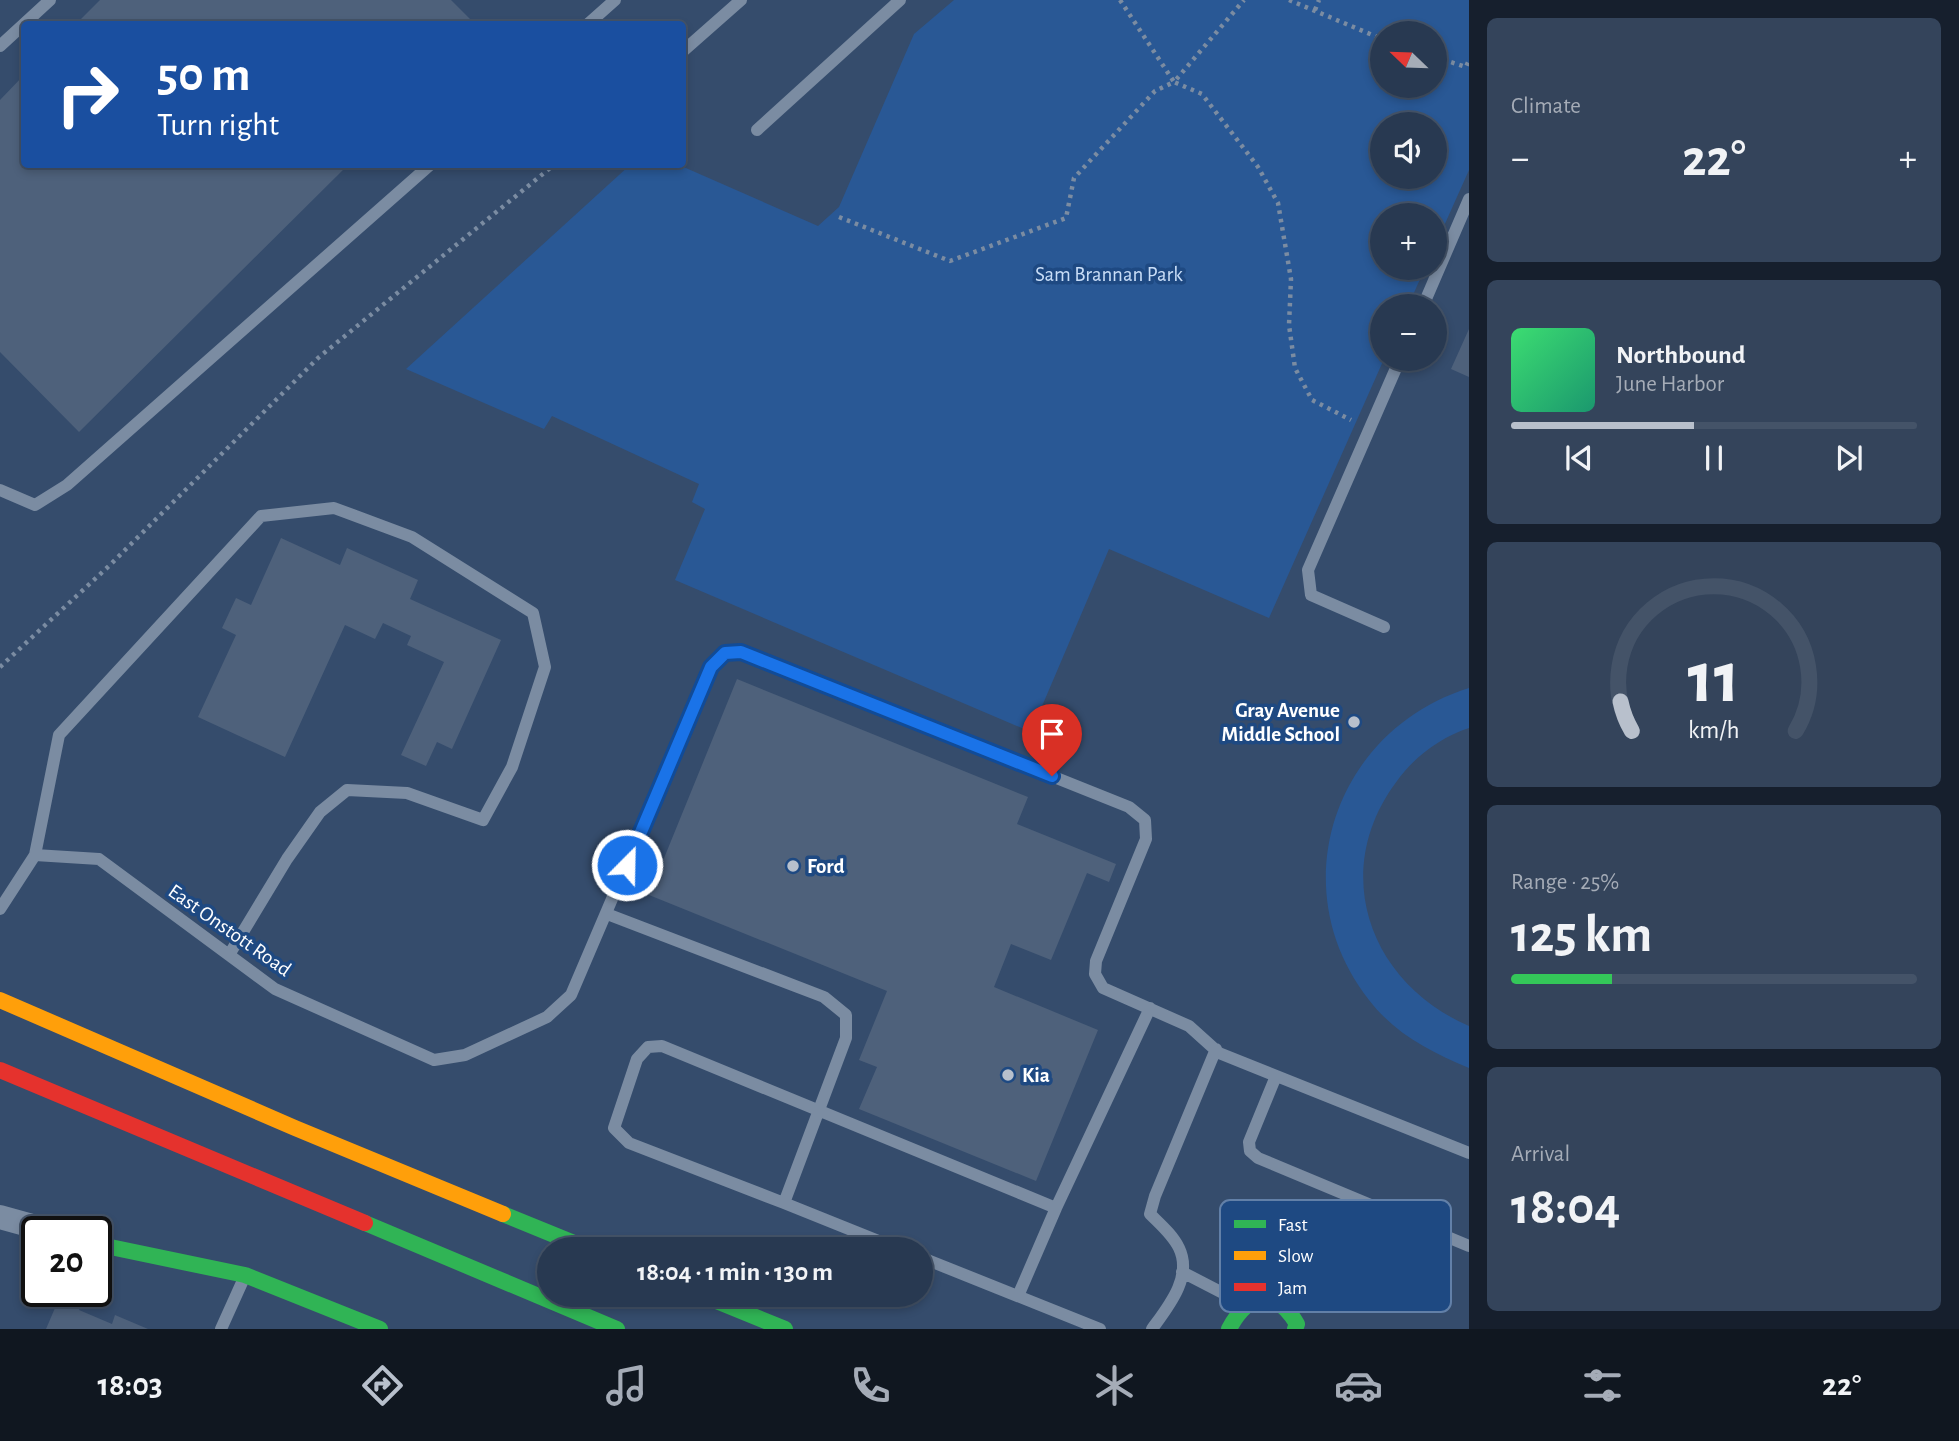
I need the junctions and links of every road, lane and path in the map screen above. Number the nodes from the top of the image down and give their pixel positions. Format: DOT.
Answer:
graph roads {
  1 [pos="50,0"];
  2 [pos="615,0"];
  3 [pos="741,0"];
  4 [pos="900,0"];
  5 [pos="1121,0"];
  6 [pos="1244,0"];
  7 [pos="1289,0"];
  8 [pos="1319,0"];
  9 [pos="1315,10"];
  10 [pos="27,21"];
  11 [pos="591,21"];
  12 [pos="21,27"];
  13 [pos="1370,34"];
  14 [pos="0,46"];
  15 [pos="686,48"];
  16 [pos="1469,60"];
  17 [pos="1447,61"];
  18 [pos="1467,68"];
  19 [pos="1174,82"];
  20 [pos="757,130"];
  21 [pos="426,168"];
  22 [pos="550,168"];
  23 [pos="1469,199"];
  24 [pos="839,217"];
  25 [pos="1428,294"];
  26 [pos="1395,371"];
  27 [pos="1352,421"];
  28 [pos="0,491"];
  29 [pos="1384,627"];
  30 [pos="0,667"];
  31 [pos="36,855"];
  32 [pos="0,909"];
  33 [pos="607,914"];
  34 [pos="229,955"];
  35 [pos="0,1000"];
  36 [pos="1150,1008"];
  37 [pos="1216,1049"];
  38 [pos="0,1070"];
  39 [pos="1276,1076"];
  40 [pos="820,1110"];
  41 [pos="1469,1153"];
  42 [pos="1359,1200"];
  43 [pos="784,1203"];
  44 [pos="1056,1208"];
  45 [pos="0,1217"];
  46 [pos="21,1223"];
  47 [pos="559,1237"];
  48 [pos="869,1237"];
  49 [pos="1451,1238"];
  50 [pos="1469,1246"];
  51 [pos="112,1247"];
  52 [pos="933,1262"];
  53 [pos="1182,1272"];
  54 [pos="245,1275"];
  55 [pos="1220,1292"];
  56 [pos="1018,1296"];
  57 [pos="731,1307"];
  58 [pos="1239,1312"];
  59 [pos="221,1329"];
  60 [pos="380,1329"];
  61 [pos="617,1329"];
  62 [pos="785,1329"];
  63 [pos="1100,1329"];
  64 [pos="1152,1329"];
  65 [pos="1229,1329"];
  1 -- 10 [label="lane"];
  2 -- 11 [label="lane"];
  3 -- 15 [label="lane"];
  4 -- 20 [label="lane"];
  5 -- 19 [label="path"];
  6 -- 19 [label="path"];
  7 -- 9 [label="path"];
  8 -- 9 [label="path"];
  9 -- 13 [label="path"];
  12 -- 14 [label="lane"];
  16 -- 18 [label="path"];
  17 -- 18 [label="path"];
  19 -- 24 [label="path"];
  19 -- 27 [label="path"];
  21 -- 28 [label="lane"];
  22 -- 30 [label="path"];
  23 -- 25 [label="lane"];
  26 -- 29 [label="lane"];
  31 -- 32 [label="lane"];
  31 -- 34 [label="lane, East Onstott Road"];
  31 -- 34 [label="lane"];
  33 -- 34 [label="lane, East Onstott Road"];
  33 -- 36 [label="lane, East Onstott Road"];
  33 -- 40 [label="lane"];
  35 -- 47 [label="main road"];
  36 -- 37 [label="lane"];
  36 -- 44 [label="lane"];
  37 -- 39 [label="lane"];
  37 -- 53 [label="lane"];
  38 -- 61 [label="main road"];
  39 -- 41 [label="lane"];
  39 -- 42 [label="lane"];
  40 -- 43 [label="lane"];
  40 -- 43 [label="lane"];
  40 -- 44 [label="lane"];
  43 -- 48 [label="lane"];
  44 -- 56 [label="lane"];
  45 -- 46 [label="street"];
  49 -- 50 [label="lane"];
  51 -- 54 [label="main road"];
  52 -- 56 [label="lane"];
  53 -- 55 [label="lane"];
  53 -- 64 [label="lane"];
  54 -- 59 [label="lane"];
  54 -- 60 [label="main road"];
  56 -- 63 [label="lane"];
  57 -- 62 [label="main road"];
  58 -- 65 [label="main road"];
}
